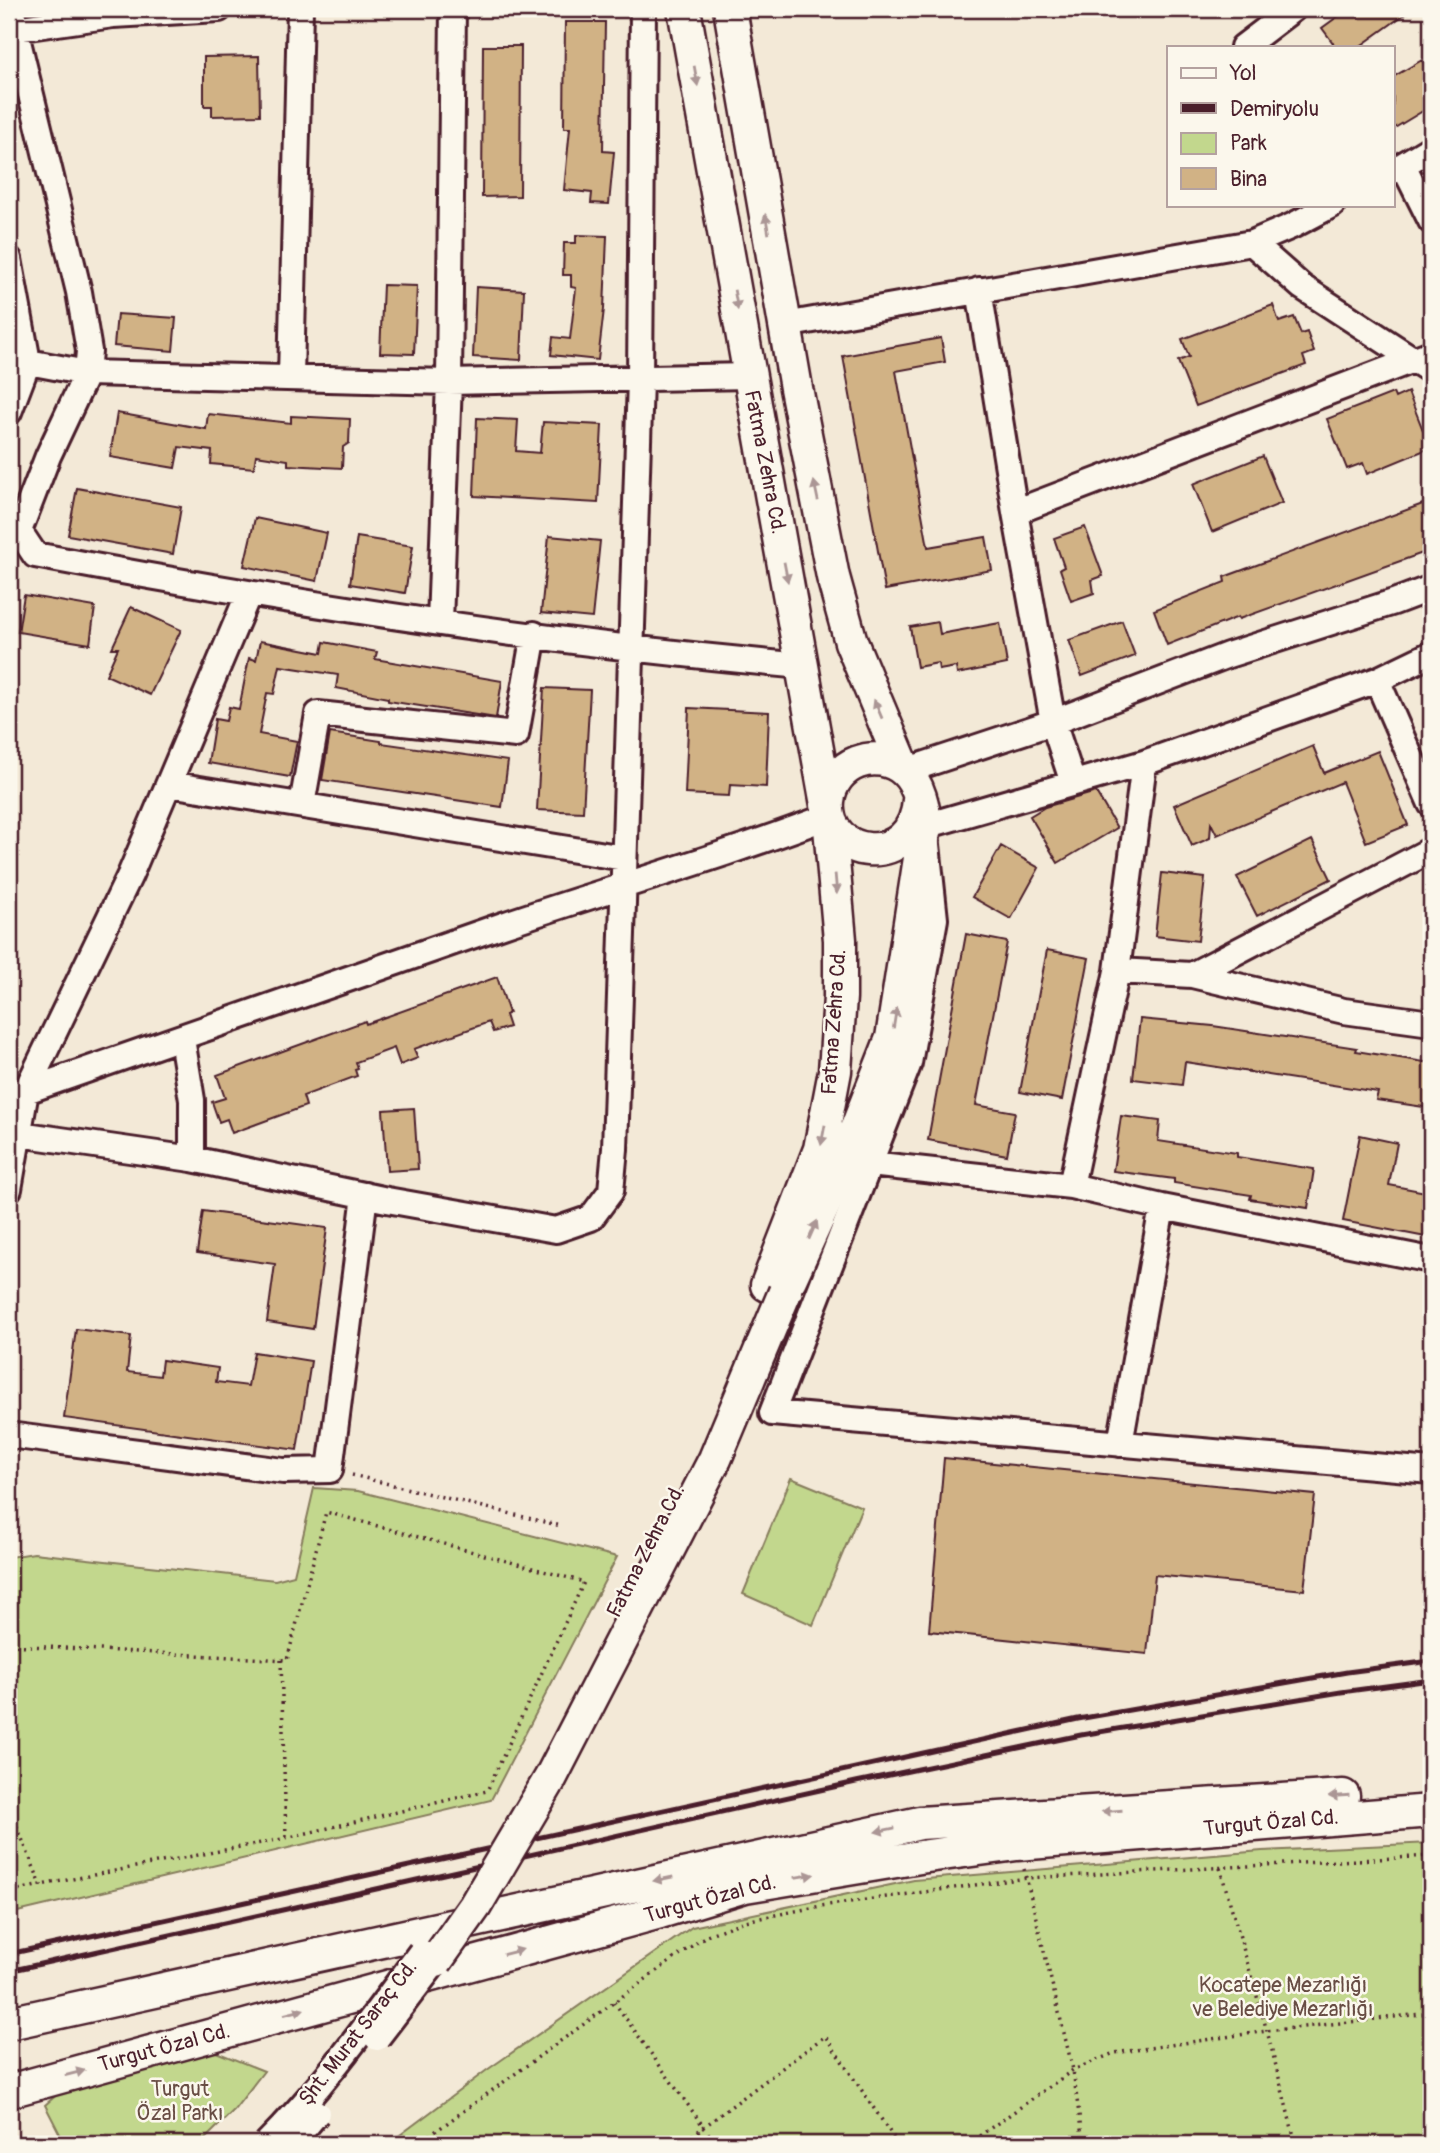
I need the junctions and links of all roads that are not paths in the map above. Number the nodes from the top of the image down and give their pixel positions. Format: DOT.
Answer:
graph roads {
  1 [pos="219,9"];
  2 [pos="300,9"];
  3 [pos="453,9"];
  4 [pos="643,9"];
  5 [pos="684,9"];
  6 [pos="730,9"];
  7 [pos="1293,9"];
  8 [pos="13,19"];
  9 [pos="1244,46"];
  10 [pos="1431,148"];
  11 [pos="1398,168"];
  12 [pos="1330,206"];
  13 [pos="1431,221"];
  14 [pos="1252,243"];
  15 [pos="9,259"];
  16 [pos="979,290"];
  17 [pos="785,325"];
  18 [pos="18,358"];
  19 [pos="1426,361"];
  20 [pos="87,373"];
  21 [pos="749,376"];
  22 [pos="291,377"];
  23 [pos="640,380"];
  24 [pos="449,382"];
  25 [pos="9,412"];
  26 [pos="1015,512"];
  27 [pos="19,531"];
  28 [pos="9,555"];
  29 [pos="1431,588"];
  30 [pos="249,593"];
  31 [pos="440,622"];
  32 [pos="534,635"];
  33 [pos="633,647"];
  34 [pos="1431,654"];
  35 [pos="803,666"];
  36 [pos="1377,680"];
  37 [pos="1053,722"];
  38 [pos="1144,763"];
  39 [pos="905,771"];
  40 [pos="1073,783"];
  41 [pos="169,784"];
  42 [pos="1431,804"];
  43 [pos="302,805"];
  44 [pos="922,813"];
  45 [pos="829,816"];
  46 [pos="1431,850"];
  47 [pos="624,858"];
  48 [pos="623,886"];
  49 [pos="1117,971"];
  50 [pos="1192,975"];
  51 [pos="1431,1023"];
  52 [pos="182,1038"];
  53 [pos="17,1094"];
  54 [pos="19,1134"];
  55 [pos="192,1159"];
  56 [pos="870,1164"];
  57 [pos="1071,1186"];
  58 [pos="9,1189"];
  59 [pos="365,1195"];
  60 [pos="1161,1207"];
  61 [pos="1431,1260"];
  62 [pos="776,1288"];
  63 [pos="9,1435"];
  64 [pos="1119,1444"];
  65 [pos="1431,1471"];
  66 [pos="1431,1790"];
  67 [pos="1431,1811"];
  68 [pos="429,1957"];
  69 [pos="9,2023"];
  70 [pos="9,2091"];
  71 [pos="266,2144"];
  72 [pos="291,2144"];
  1 -- 8 [label="street"];
  2 -- 22 [label="street"];
  3 -- 24 [label="street"];
  4 -- 23 [label="street"];
  5 -- 21 [label="main road, Fatma Zehra Cd., one-way"];
  17 -- 6 [label="main road, Fatma Zehra Cd., one-way"];
  7 -- 9 [label="street"];
  8 -- 20 [label="street"];
  10 -- 11 [label="street"];
  11 -- 13 [label="street"];
  12 -- 14 [label="street"];
  14 -- 16 [label="street"];
  14 -- 19 [label="street"];
  15 -- 18 [label="street"];
  16 -- 17 [label="street"];
  16 -- 26 [label="street"];
  39 -- 17 [label="main road, Fatma Zehra Cd., one-way"];
  18 -- 20 [label="street"];
  18 -- 25 [label="street"];
  19 -- 26 [label="street"];
  20 -- 22 [label="street"];
  20 -- 27 [label="street"];
  21 -- 23 [label="street"];
  21 -- 35 [label="main road, Fatma Zehra Cd., one-way"];
  22 -- 24 [label="street"];
  23 -- 24 [label="street"];
  23 -- 33 [label="street"];
  24 -- 31 [label="street"];
  26 -- 37 [label="street"];
  27 -- 28 [label="street"];
  27 -- 30 [label="street"];
  29 -- 37 [label="street"];
  30 -- 31 [label="street"];
  30 -- 41 [label="street"];
  31 -- 32 [label="street"];
  32 -- 33 [label="street"];
  32 -- 43 [label="street"];
  33 -- 35 [label="street"];
  33 -- 47 [label="street"];
  34 -- 36 [label="street"];
  35 -- 45 [label="main road, Fatma Zehra Cd."];
  36 -- 38 [label="street"];
  36 -- 42 [label="street"];
  37 -- 39 [label="street"];
  37 -- 40 [label="street"];
  38 -- 40 [label="street"];
  38 -- 49 [label="street"];
  39 -- 44 [label="main road"];
  39 -- 45 [label="main road"];
  40 -- 44 [label="street"];
  41 -- 43 [label="street"];
  41 -- 53 [label="street"];
  43 -- 47 [label="street"];
  44 -- 45 [label="main road"];
  44 -- 56 [label="street"];
  62 -- 44 [label="main road, Fatma Zehra Cd., one-way"];
  45 -- 48 [label="street"];
  45 -- 62 [label="main road, Fatma Zehra Cd., one-way"];
  46 -- 50 [label="street"];
  47 -- 48 [label="street"];
  48 -- 52 [label="street"];
  48 -- 59 [label="street"];
  49 -- 50 [label="street"];
  49 -- 57 [label="street"];
  50 -- 51 [label="street"];
  52 -- 53 [label="street"];
  52 -- 55 [label="street"];
  53 -- 54 [label="street"];
  54 -- 55 [label="street"];
  54 -- 58 [label="street"];
  55 -- 59 [label="street"];
  56 -- 57 [label="street"];
  56 -- 64 [label="street"];
  57 -- 60 [label="street"];
  59 -- 63 [label="street"];
  60 -- 61 [label="street"];
  60 -- 64 [label="street"];
  62 -- 68 [label="main road, Fatma Zehra Cd."];
  64 -- 65 [label="street"];
  66 -- 69 [label="main road, Turgut Özal Cd., one-way"];
  70 -- 67 [label="main road, Turgut Özal Cd., one-way"];
  68 -- 71 [label="street, Şht. Murat Saraç Cd., bridge"];
  68 -- 72 [label="street, Şht. Murat Saraç Cd., bridge"];
}
